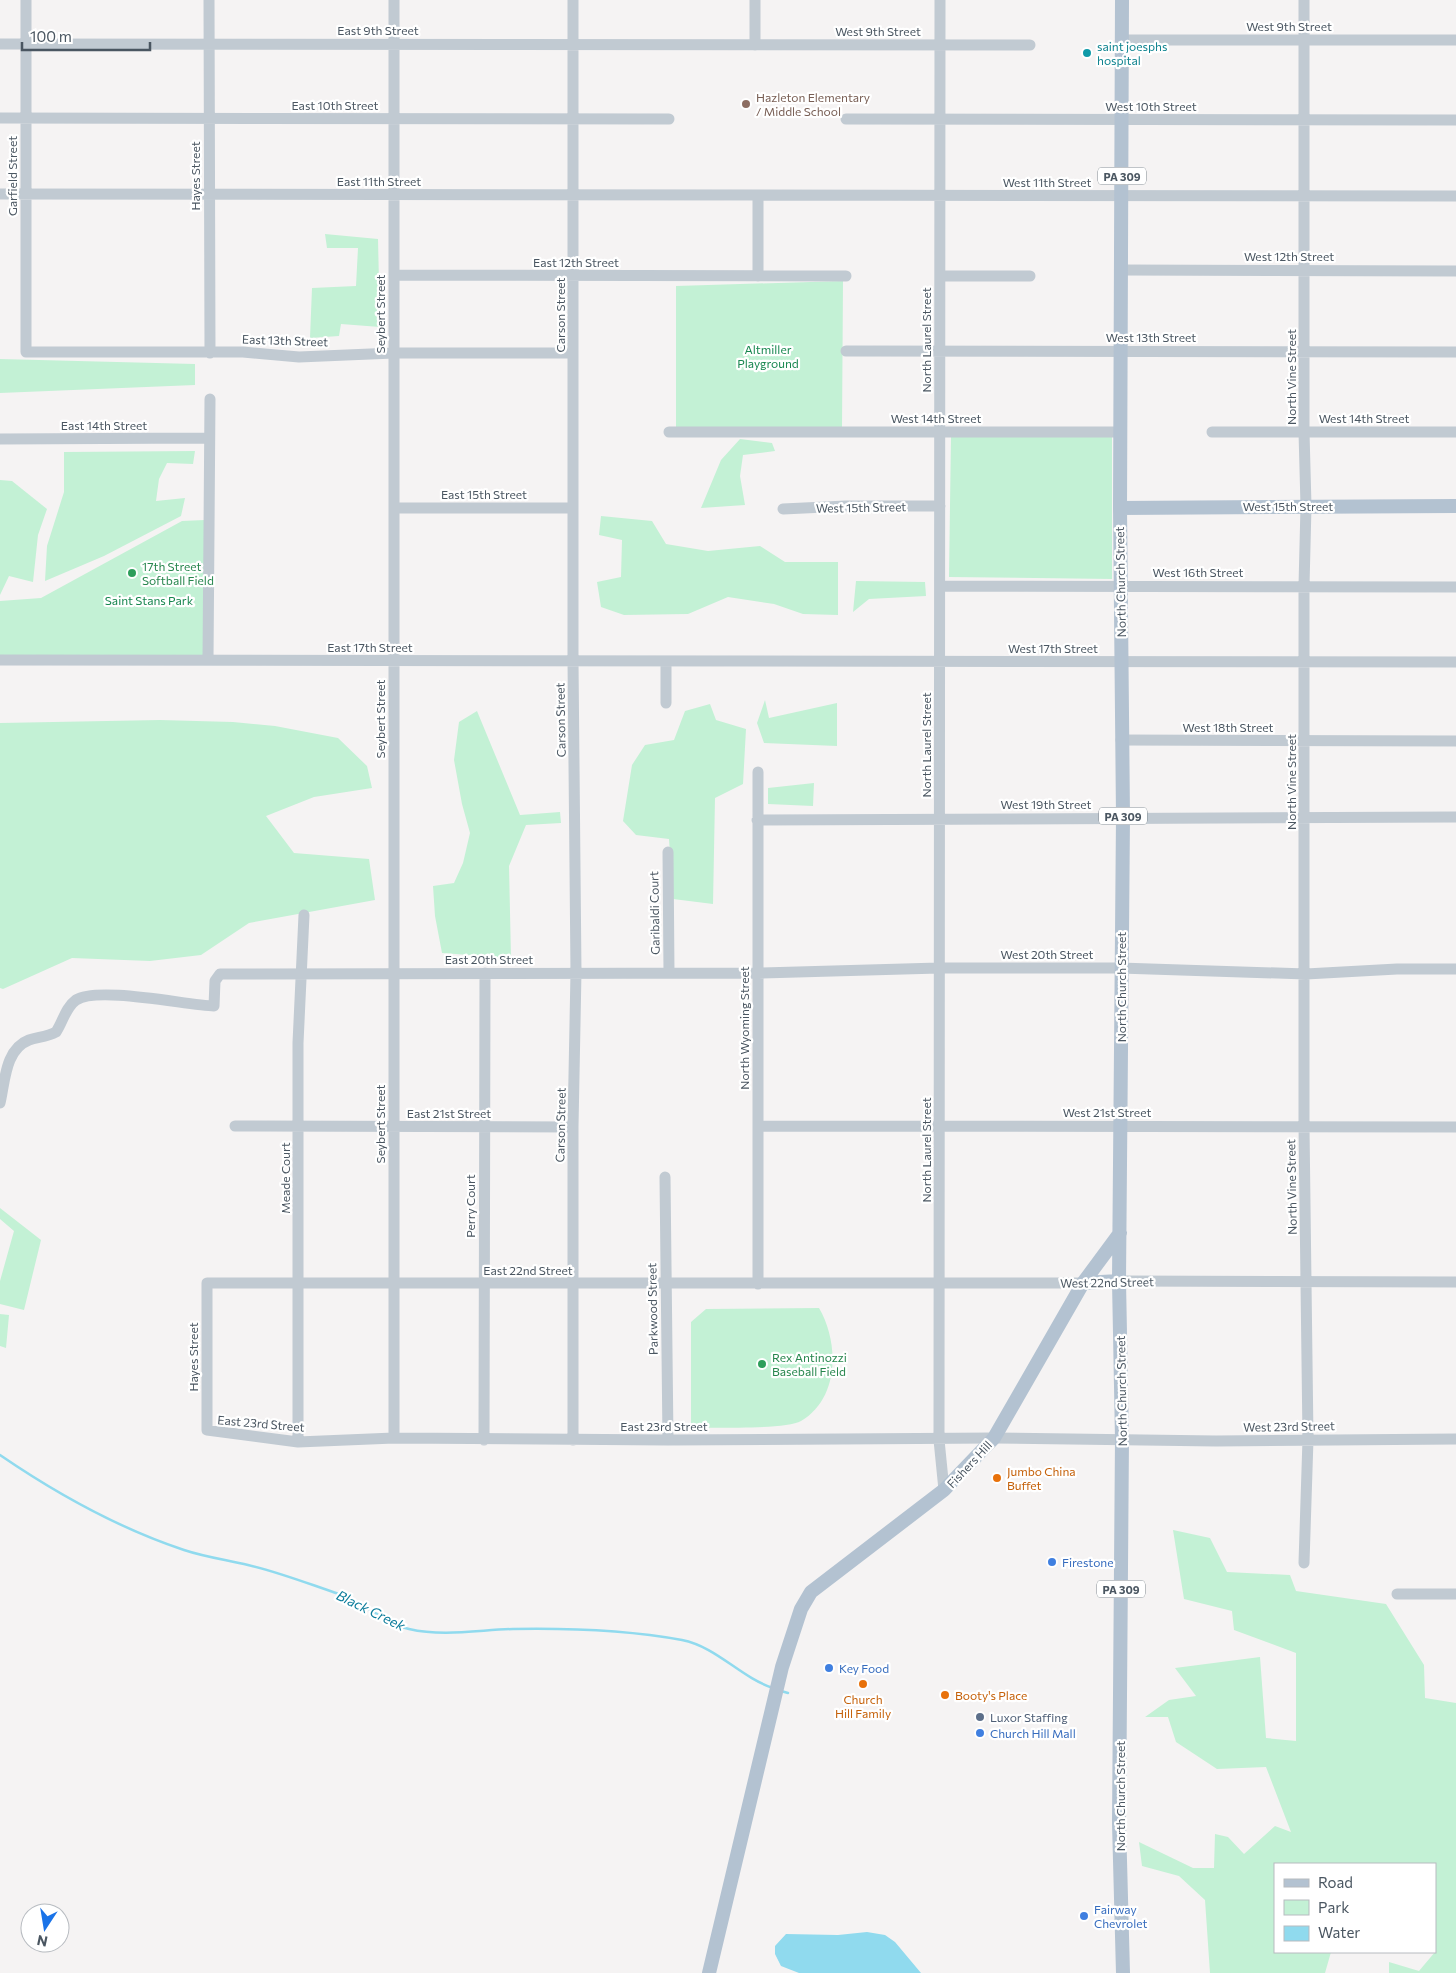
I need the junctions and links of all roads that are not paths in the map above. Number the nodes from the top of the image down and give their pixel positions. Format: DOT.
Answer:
graph roads {
  1 [pos="26,0"];
  2 [pos="208,0"];
  3 [pos="394,0"];
  4 [pos="574,0"];
  5 [pos="755,0"];
  6 [pos="940,0"];
  7 [pos="1122,0"];
  8 [pos="1304,0"];
  9 [pos="1122,40"];
  10 [pos="1304,40"];
  11 [pos="1456,40"];
  12 [pos="0,44"];
  13 [pos="26,44"];
  14 [pos="208,44"];
  15 [pos="394,44"];
  16 [pos="574,44"];
  17 [pos="755,45"];
  18 [pos="940,45"];
  19 [pos="1030,45"];
  20 [pos="0,118"];
  21 [pos="26,118"];
  22 [pos="208,118"];
  23 [pos="394,118"];
  24 [pos="573,119"];
  25 [pos="669,119"];
  26 [pos="846,119"];
  27 [pos="940,119"];
  28 [pos="1122,120"];
  29 [pos="1304,120"];
  30 [pos="1456,120"];
  31 [pos="0,194"];
  32 [pos="26,194"];
  33 [pos="208,194"];
  34 [pos="394,194"];
  35 [pos="574,194"];
  36 [pos="758,195"];
  37 [pos="940,195"];
  38 [pos="1122,195"];
  39 [pos="1304,196"];
  40 [pos="1456,196"];
  41 [pos="1122,270"];
  42 [pos="1304,270"];
  43 [pos="1456,270"];
  44 [pos="394,275"];
  45 [pos="574,275"];
  46 [pos="758,276"];
  47 [pos="846,276"];
  48 [pos="940,276"];
  49 [pos="1030,276"];
  50 [pos="846,351"];
  51 [pos="940,351"];
  52 [pos="1122,351"];
  53 [pos="1304,351"];
  54 [pos="26,352"];
  55 [pos="1456,352"];
  56 [pos="210,353"];
  57 [pos="394,353"];
  58 [pos="573,353"];
  59 [pos="210,399"];
  60 [pos="669,432"];
  61 [pos="940,432"];
  62 [pos="1122,432"];
  63 [pos="1212,432"];
  64 [pos="1304,432"];
  65 [pos="1456,432"];
  66 [pos="208,438"];
  67 [pos="0,439"];
  68 [pos="940,506"];
  69 [pos="1306,506"];
  70 [pos="1456,506"];
  71 [pos="394,508"];
  72 [pos="573,508"];
  73 [pos="1120,508"];
  74 [pos="783,509"];
  75 [pos="940,586"];
  76 [pos="1121,586"];
  77 [pos="1304,586"];
  78 [pos="1456,587"];
  79 [pos="0,660"];
  80 [pos="208,660"];
  81 [pos="394,660"];
  82 [pos="573,661"];
  83 [pos="666,661"];
  84 [pos="741,661"];
  85 [pos="940,661"];
  86 [pos="1121,662"];
  87 [pos="1304,662"];
  88 [pos="1456,662"];
  89 [pos="666,703"];
  90 [pos="1121,740"];
  91 [pos="1304,740"];
  92 [pos="1456,741"];
  93 [pos="758,772"];
  94 [pos="1123,817"];
  95 [pos="1304,817"];
  96 [pos="1456,817"];
  97 [pos="939,818"];
  98 [pos="757,820"];
  99 [pos="668,852"];
  100 [pos="304,915"];
  101 [pos="940,968"];
  102 [pos="1120,968"];
  103 [pos="1456,969"];
  104 [pos="394,972"];
  105 [pos="576,972"];
  106 [pos="485,973"];
  107 [pos="669,973"];
  108 [pos="759,973"];
  109 [pos="303,974"];
  110 [pos="1306,974"];
  111 [pos="0,1103"];
  112 [pos="235,1126"];
  113 [pos="758,1126"];
  114 [pos="939,1126"];
  115 [pos="1120,1126"];
  116 [pos="1304,1126"];
  117 [pos="298,1127"];
  118 [pos="394,1127"];
  119 [pos="484,1127"];
  120 [pos="573,1127"];
  121 [pos="1456,1127"];
  122 [pos="665,1177"];
  123 [pos="1120,1233"];
  124 [pos="1120,1281"];
  125 [pos="1306,1282"];
  126 [pos="1456,1282"];
  127 [pos="298,1283"];
  128 [pos="394,1283"];
  129 [pos="1083,1283"];
  130 [pos="484,1284"];
  131 [pos="573,1284"];
  132 [pos="665,1284"];
  133 [pos="758,1284"];
  134 [pos="939,1285"];
  135 [pos="207,1430"];
  136 [pos="394,1438"];
  137 [pos="994,1438"];
  138 [pos="1456,1438"];
  139 [pos="1308,1439"];
  140 [pos="484,1440"];
  141 [pos="573,1440"];
  142 [pos="668,1440"];
  143 [pos="939,1440"];
  144 [pos="1122,1440"];
  145 [pos="298,1442"];
  146 [pos="944,1490"];
  147 [pos="1304,1563"];
  148 [pos="1397,1594"];
  149 [pos="1456,1594"];
  150 [pos="709,1973"];
  151 [pos="1123,1973"];
  1 -- 13 [label="street, Garfield Street"];
  2 -- 14 [label="street, Hayes Street"];
  3 -- 15 [label="street, Seybert Street"];
  4 -- 16 [label="street, Carson Street"];
  5 -- 17 [label="street"];
  6 -- 18 [label="street, North Laurel Street"];
  7 -- 9 [label="main road, North Church Street / PA 309"];
  8 -- 10 [label="street, North Vine Street"];
  9 -- 10 [label="street, West 9th Street"];
  9 -- 28 [label="main road, North Church Street / PA 309"];
  10 -- 11 [label="street, West 9th Street"];
  10 -- 29 [label="street, North Vine Street"];
  12 -- 13 [label="street, East 9th Street"];
  13 -- 14 [label="street, East 9th Street"];
  13 -- 21 [label="street, Garfield Street"];
  14 -- 15 [label="street, East 9th Street"];
  14 -- 22 [label="street, Hayes Street"];
  15 -- 16 [label="street, East 9th Street"];
  15 -- 23 [label="street, Seybert Street"];
  16 -- 17 [label="street, East 9th Street"];
  16 -- 24 [label="street, Carson Street"];
  17 -- 18 [label="street, West 9th Street"];
  18 -- 19 [label="street, West 9th Street"];
  18 -- 27 [label="street, North Laurel Street"];
  20 -- 21 [label="street, East 10th Street"];
  21 -- 22 [label="street, East 10th Street"];
  21 -- 32 [label="street, Garfield Street"];
  22 -- 23 [label="street, East 10th Street"];
  22 -- 33 [label="street, Hayes Street"];
  23 -- 24 [label="street, East 10th Street"];
  23 -- 34 [label="street, Seybert Street"];
  24 -- 25 [label="street, East 10th Street"];
  24 -- 35 [label="street, Carson Street"];
  26 -- 27 [label="street, West 10th Street"];
  27 -- 28 [label="street, West 10th Street"];
  27 -- 37 [label="street, North Laurel Street"];
  28 -- 29 [label="street, West 10th Street"];
  28 -- 38 [label="main road, North Church Street / PA 309"];
  29 -- 30 [label="street, West 10th Street"];
  29 -- 39 [label="street, North Vine Street"];
  31 -- 32 [label="street, East 11th Street"];
  32 -- 33 [label="street, East 11th Street"];
  32 -- 54 [label="street, Garfield Street"];
  33 -- 34 [label="street, East 11th Street"];
  33 -- 56 [label="street, Hayes Street"];
  34 -- 35 [label="street, East 11th Street"];
  34 -- 44 [label="street, Seybert Street"];
  35 -- 36 [label="street, East 11th Street"];
  35 -- 45 [label="street, Carson Street"];
  36 -- 37 [label="street, West 11th Street"];
  36 -- 46 [label="street"];
  37 -- 38 [label="street, West 11th Street"];
  37 -- 48 [label="street, North Laurel Street"];
  38 -- 39 [label="street, West 11th Street"];
  38 -- 41 [label="main road, North Church Street / PA 309"];
  39 -- 40 [label="street, West 11th Street"];
  39 -- 42 [label="street, North Vine Street"];
  41 -- 42 [label="street, West 12th Street"];
  41 -- 52 [label="main road, North Church Street / PA 309"];
  42 -- 43 [label="street, West 12th Street"];
  42 -- 53 [label="street, North Vine Street"];
  44 -- 45 [label="street, East 12th Street"];
  44 -- 57 [label="street, Seybert Street"];
  45 -- 46 [label="street, East 12th Street"];
  45 -- 58 [label="street, Carson Street"];
  46 -- 47 [label="street"];
  48 -- 49 [label="street"];
  48 -- 51 [label="street, North Laurel Street"];
  50 -- 51 [label="street, West 13th Street"];
  51 -- 52 [label="street, West 13th Street"];
  51 -- 61 [label="street, North Laurel Street"];
  52 -- 53 [label="street, West 13th Street"];
  52 -- 62 [label="main road, North Church Street / PA 309"];
  53 -- 55 [label="street, West 13th Street"];
  53 -- 64 [label="street, North Vine Street"];
  54 -- 56 [label="street, East 13th Street"];
  56 -- 57 [label="street, East 13th Street"];
  57 -- 58 [label="street, East 13th Street"];
  57 -- 71 [label="street, Seybert Street"];
  58 -- 72 [label="street, Carson Street"];
  59 -- 66 [label="street"];
  60 -- 61 [label="street, West 14th Street"];
  61 -- 62 [label="street, West 14th Street"];
  61 -- 68 [label="street, North Laurel Street"];
  62 -- 73 [label="main road, North Church Street / PA 309"];
  63 -- 64 [label="street, West 14th Street"];
  64 -- 65 [label="street, West 14th Street"];
  64 -- 69 [label="street, North Vine Street"];
  66 -- 67 [label="street, East 14th Street"];
  66 -- 80 [label="street"];
  68 -- 74 [label="street, West 15th Street"];
  68 -- 75 [label="street, North Laurel Street"];
  69 -- 70 [label="main road, West 15th Street"];
  69 -- 73 [label="main road, West 15th Street"];
  69 -- 77 [label="street, North Vine Street"];
  71 -- 72 [label="street, East 15th Street"];
  71 -- 81 [label="street, Seybert Street"];
  72 -- 82 [label="street, Carson Street"];
  73 -- 76 [label="main road, North Church Street / PA 309"];
  75 -- 76 [label="street, West 16th Street"];
  75 -- 85 [label="street, North Laurel Street"];
  76 -- 77 [label="street, West 16th Street"];
  76 -- 86 [label="main road, North Church Street / PA 309"];
  77 -- 78 [label="street, West 16th Street"];
  77 -- 87 [label="street, North Vine Street"];
  79 -- 80 [label="street, East 17th Street"];
  80 -- 81 [label="street, East 17th Street"];
  81 -- 82 [label="street, East 17th Street"];
  81 -- 104 [label="street, Seybert Street"];
  82 -- 83 [label="street, East 17th Street"];
  82 -- 105 [label="street, Carson Street"];
  83 -- 84 [label="street, East 17th Street"];
  83 -- 89 [label="street"];
  84 -- 85 [label="street, West 17th Street"];
  85 -- 86 [label="street, West 17th Street"];
  85 -- 97 [label="street, North Laurel Street"];
  86 -- 87 [label="street, West 17th Street"];
  86 -- 90 [label="main road, North Church Street / PA 309"];
  87 -- 88 [label="street, West 17th Street"];
  87 -- 91 [label="street, North Vine Street"];
  90 -- 91 [label="street, West 18th Street"];
  90 -- 94 [label="main road, North Church Street / PA 309"];
  91 -- 92 [label="street, West 18th Street"];
  91 -- 95 [label="street, North Vine Street"];
  93 -- 98 [label="street, North Wyoming Street"];
  94 -- 95 [label="street, West 19th Street"];
  94 -- 97 [label="street, West 19th Street"];
  94 -- 102 [label="main road, North Church Street / PA 309"];
  95 -- 96 [label="street, West 19th Street"];
  95 -- 110 [label="street, North Vine Street"];
  97 -- 98 [label="street, West 19th Street"];
  97 -- 101 [label="street, North Laurel Street"];
  98 -- 108 [label="street, North Wyoming Street"];
  99 -- 107 [label="street, Garibaldi Court"];
  100 -- 109 [label="street, Meade Court"];
  101 -- 102 [label="street, West 20th Street"];
  101 -- 108 [label="street, West 20th Street"];
  101 -- 114 [label="street, North Laurel Street"];
  102 -- 110 [label="street, West 20th Street"];
  102 -- 115 [label="main road, North Church Street / PA 309"];
  103 -- 110 [label="street, West 20th Street"];
  104 -- 106 [label="street, East 20th Street"];
  104 -- 109 [label="street, East 20th Street"];
  104 -- 118 [label="street, Seybert Street"];
  105 -- 106 [label="street, East 20th Street"];
  105 -- 107 [label="street, East 20th Street"];
  105 -- 120 [label="street, Carson Street"];
  106 -- 119 [label="street, Perry Court"];
  107 -- 108 [label="street, East 20th Street"];
  108 -- 113 [label="street, North Wyoming Street"];
  109 -- 111 [label="street, East 20th Street"];
  109 -- 117 [label="street, Meade Court"];
  110 -- 116 [label="street, North Vine Street"];
  112 -- 117 [label="street, East 21st Street"];
  113 -- 114 [label="street, West 21st Street"];
  113 -- 133 [label="street, North Wyoming Street"];
  114 -- 115 [label="street, West 21st Street"];
  114 -- 134 [label="street, North Laurel Street"];
  115 -- 116 [label="street, West 21st Street"];
  115 -- 123 [label="main road, North Church Street / PA 309"];
  116 -- 121 [label="street, West 21st Street"];
  116 -- 125 [label="street, North Vine Street"];
  117 -- 118 [label="street, East 21st Street"];
  117 -- 127 [label="street, Meade Court"];
  118 -- 119 [label="street, East 21st Street"];
  118 -- 128 [label="street, Seybert Street"];
  119 -- 120 [label="street, East 21st Street"];
  119 -- 130 [label="street, Perry Court"];
  120 -- 131 [label="street, Carson Street"];
  122 -- 132 [label="street, Parkwood Street"];
  123 -- 124 [label="main road, North Church Street / PA 309"];
  123 -- 129 [label="main road, Fishers Hill"];
  124 -- 125 [label="street, West 22nd Street"];
  124 -- 129 [label="main road, West 22nd Street"];
  124 -- 144 [label="main road, North Church Street / PA 309"];
  125 -- 126 [label="street, West 22nd Street"];
  125 -- 139 [label="street, North Vine Street"];
  127 -- 128 [label="street, East 22nd Street"];
  127 -- 135 [label="street, Hayes Street"];
  127 -- 145 [label="street, Meade Court"];
  128 -- 130 [label="street, East 22nd Street"];
  128 -- 136 [label="street, Seybert Street"];
  129 -- 134 [label="street, West 22nd Street"];
  129 -- 137 [label="main road, Fishers Hill"];
  130 -- 131 [label="street, East 22nd Street"];
  130 -- 140 [label="street, Perry Court"];
  131 -- 132 [label="street, East 22nd Street"];
  131 -- 141 [label="street, Carson Street"];
  132 -- 133 [label="street, East 22nd Street"];
  132 -- 142 [label="street, Parkwood Street"];
  133 -- 134 [label="street, West 22nd Street"];
  134 -- 143 [label="street, North Laurel Street"];
  135 -- 145 [label="street, East 23rd Street"];
  136 -- 140 [label="street, East 23rd Street"];
  136 -- 145 [label="street, East 23rd Street"];
  137 -- 143 [label="street, East 23rd Street"];
  137 -- 144 [label="street, East 23rd Street"];
  137 -- 146 [label="main road, Fishers Hill"];
  138 -- 139 [label="street, West 23rd Street"];
  139 -- 144 [label="street, West 23rd Street"];
  139 -- 147 [label="street, North Vine Street"];
  140 -- 141 [label="street, East 23rd Street"];
  141 -- 142 [label="street, East 23rd Street"];
  142 -- 143 [label="street, East 23rd Street"];
  143 -- 146 [label="street, North Laurel Street"];
  144 -- 151 [label="main road, North Church Street / PA 309"];
  146 -- 150 [label="main road, Fishers Hill"];
  148 -- 149 [label="street"];
}
